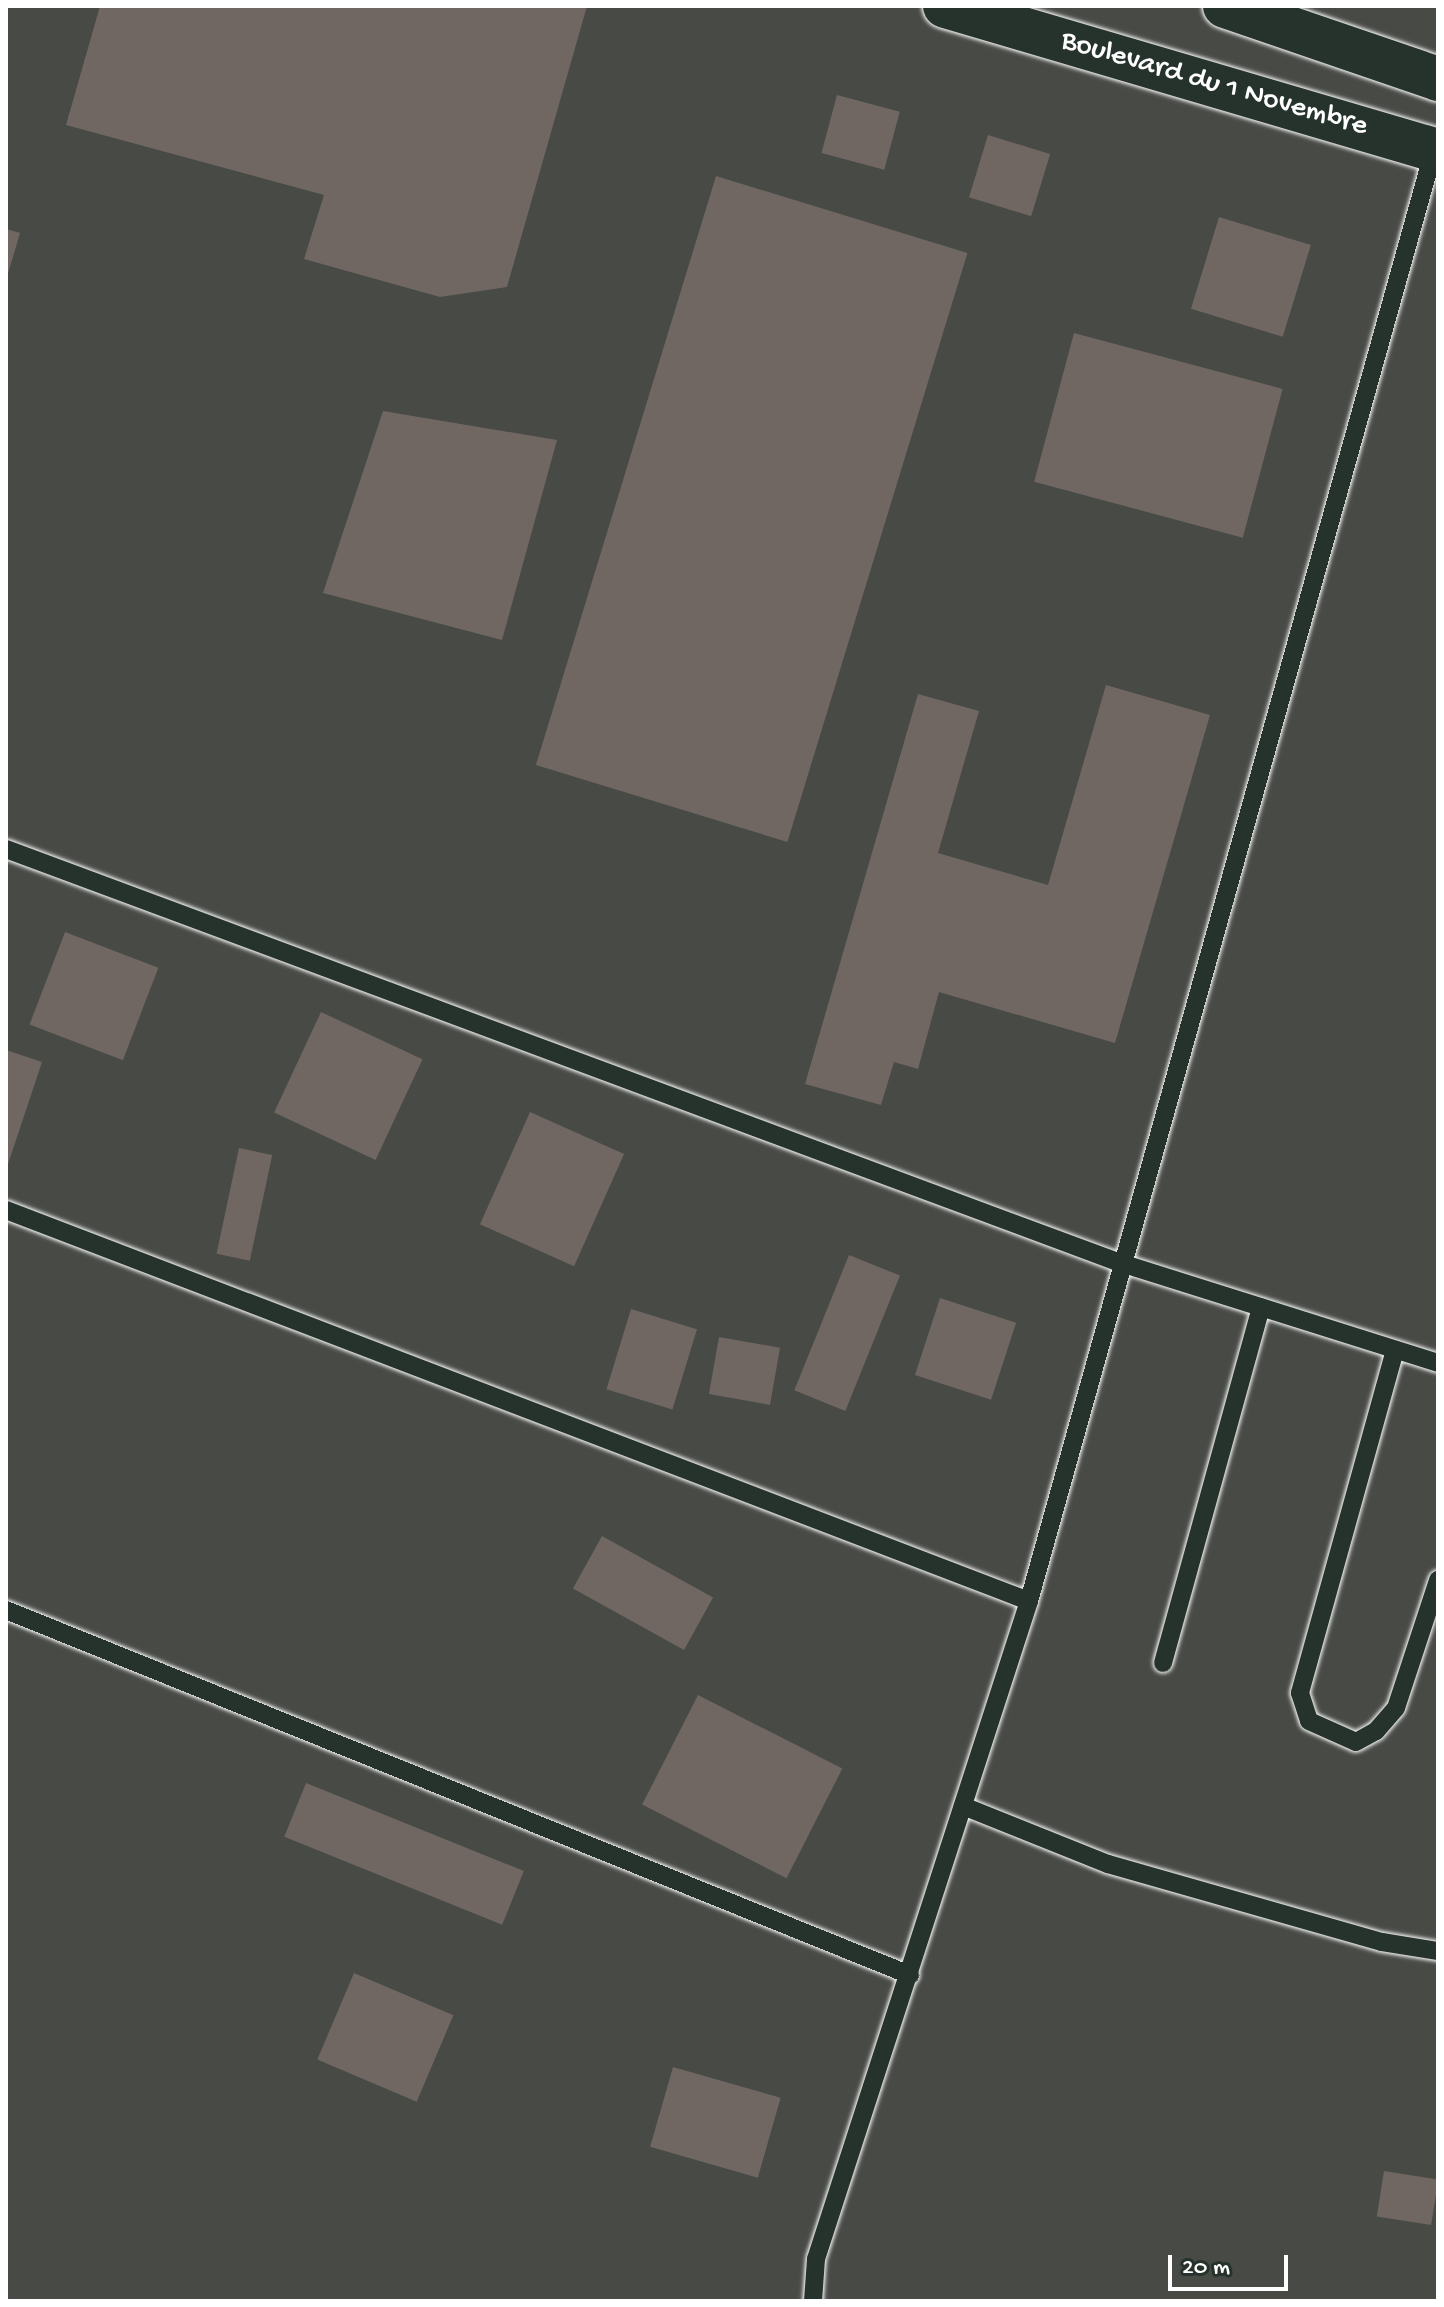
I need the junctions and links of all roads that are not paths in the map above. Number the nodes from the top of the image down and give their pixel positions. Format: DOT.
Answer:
graph roads {
  1 [pos="945,6"];
  2 [pos="1225,6"];
  3 [pos="1438,79"];
  4 [pos="1436,147"];
  5 [pos="6,849"];
  6 [pos="6,1210"];
  7 [pos="1118,1262"];
  8 [pos="1261,1307"];
  9 [pos="1395,1350"];
  10 [pos="1438,1363"];
  11 [pos="1438,1580"];
  12 [pos="1029,1601"];
  13 [pos="6,1610"];
  14 [pos="1163,1663"];
  15 [pos="963,1806"];
  16 [pos="1438,1951"];
  17 [pos="910,1975"];
  18 [pos="813,2301"];
  1 -- 4 [label="main road, Boulevard du 1 Novembre"];
  2 -- 3 [label="main road"];
  4 -- 7 [label="lane"];
  5 -- 7 [label="lane"];
  6 -- 12 [label="lane"];
  7 -- 8 [label="lane"];
  7 -- 12 [label="lane"];
  8 -- 9 [label="lane"];
  8 -- 14 [label="lane"];
  9 -- 10 [label="lane"];
  9 -- 11 [label="lane"];
  12 -- 15 [label="lane"];
  13 -- 17 [label="lane"];
  15 -- 16 [label="lane"];
  15 -- 17 [label="lane"];
  17 -- 18 [label="lane"];
}
